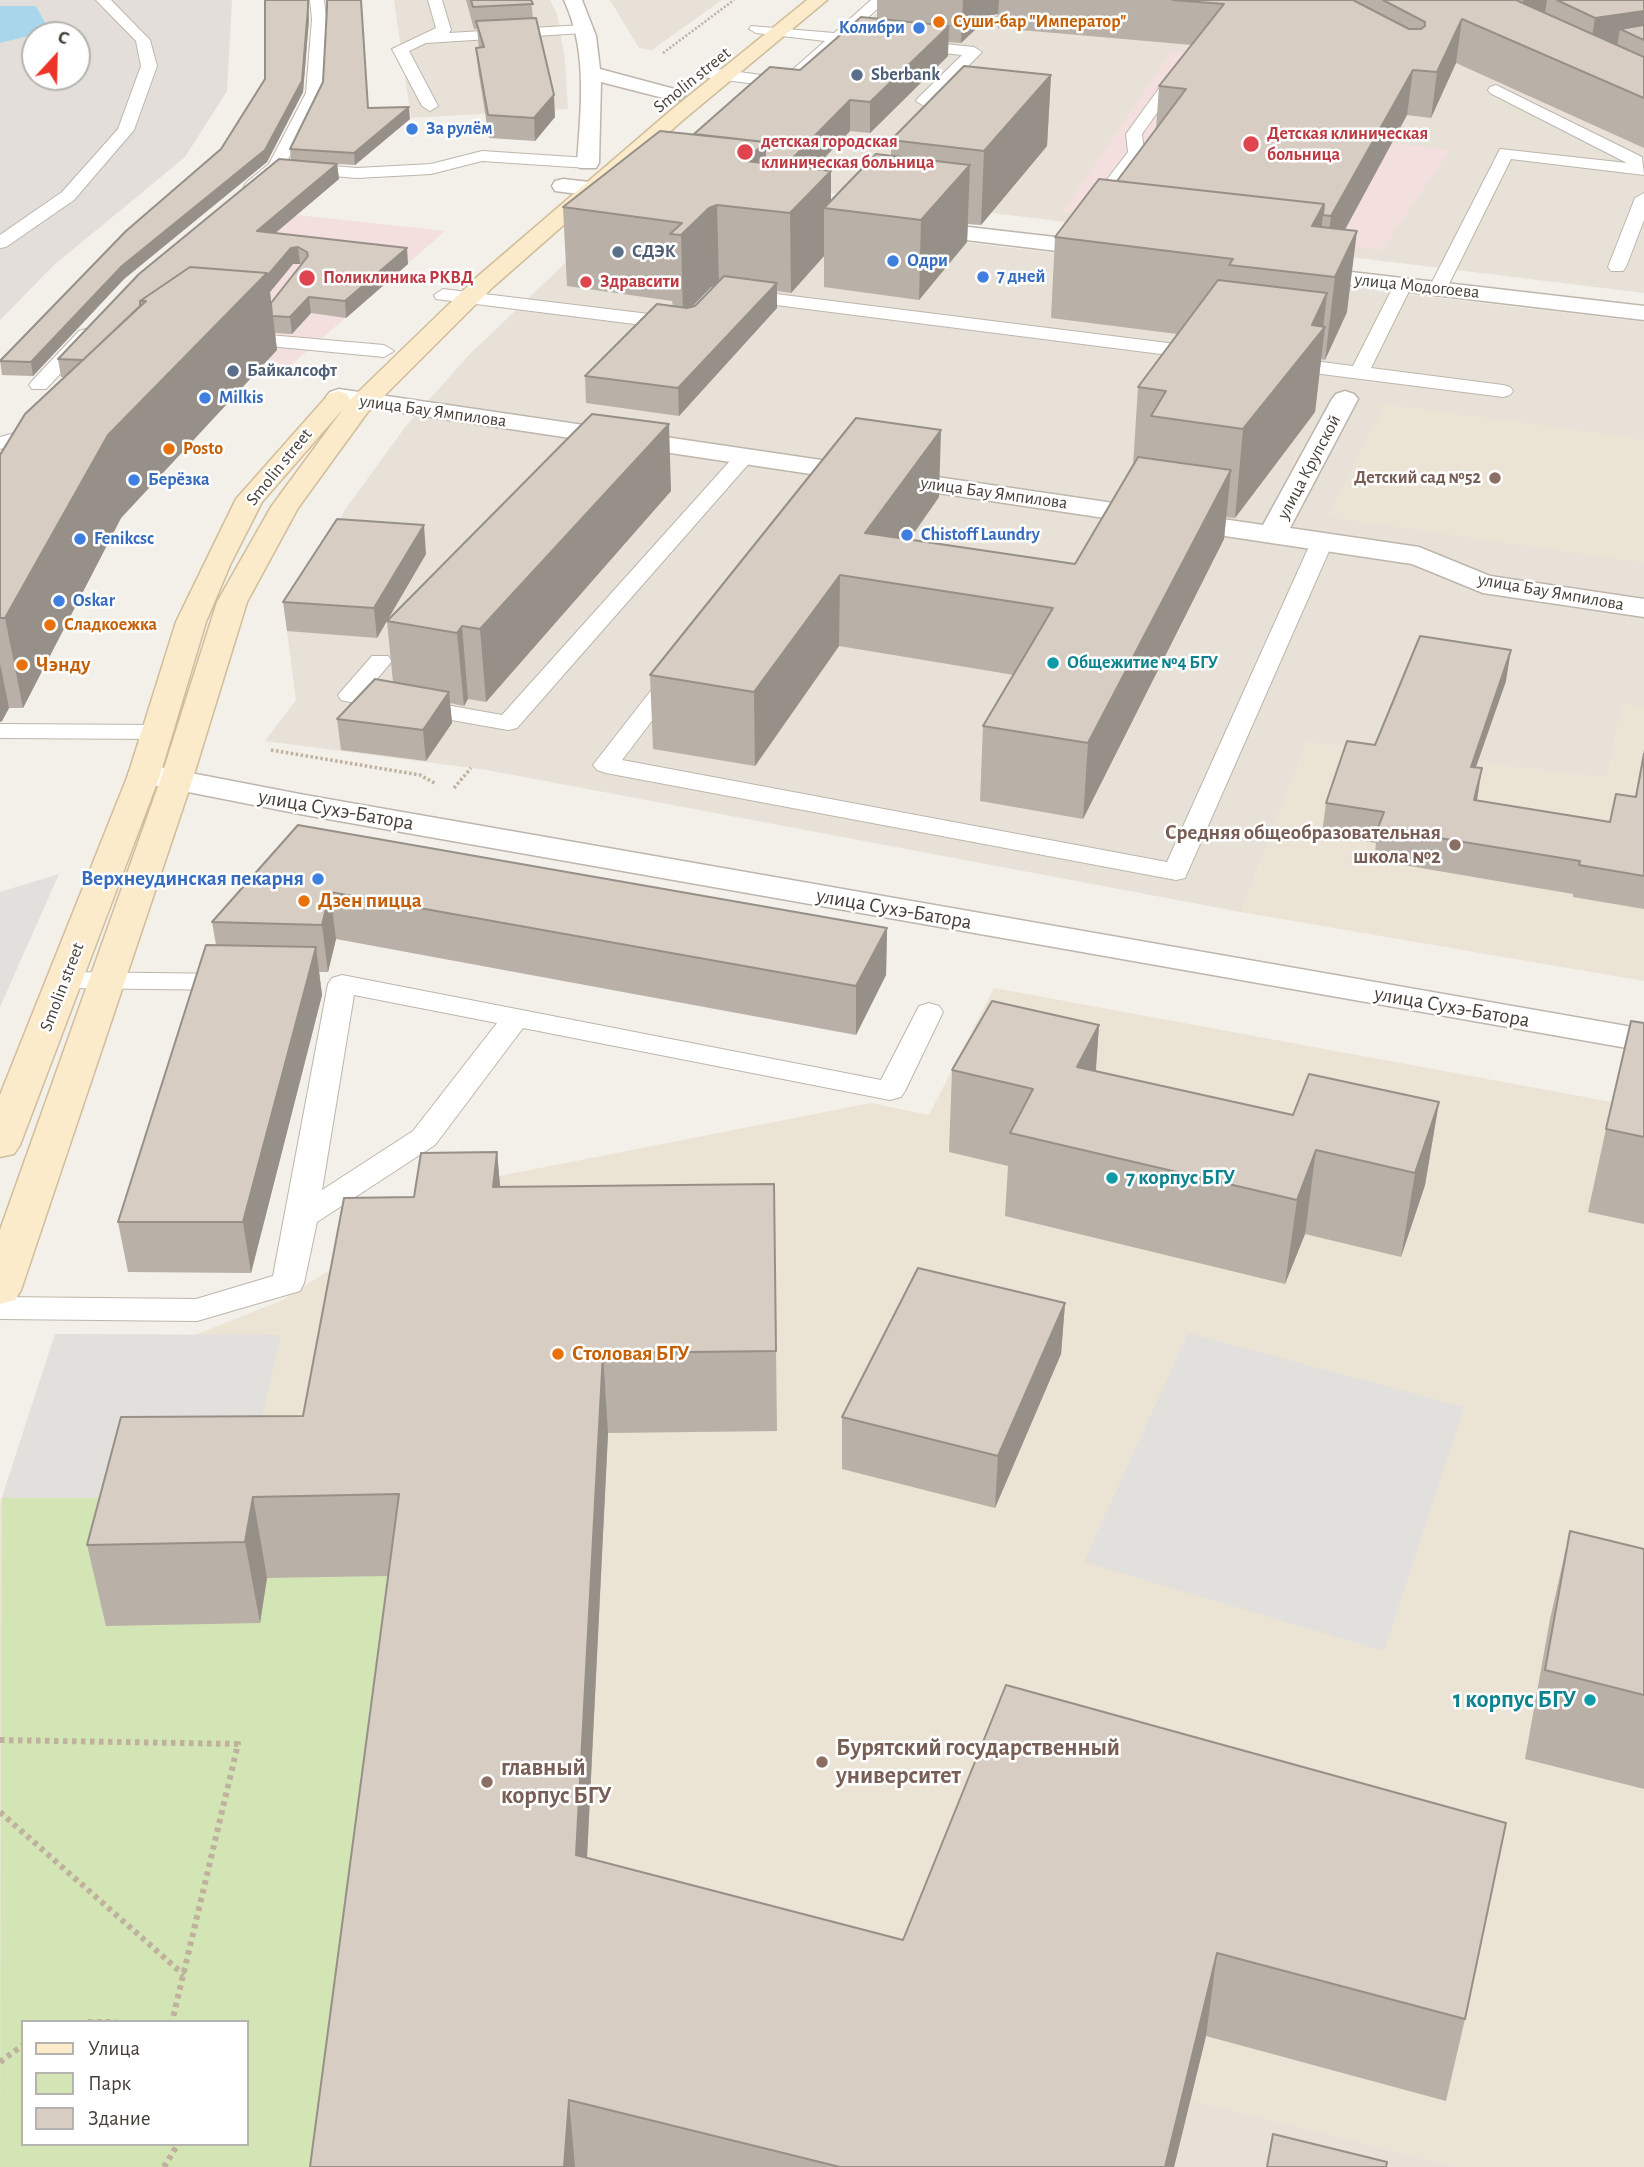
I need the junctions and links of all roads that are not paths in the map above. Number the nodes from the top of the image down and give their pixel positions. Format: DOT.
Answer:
graph roads {
  1 [pos="103,0"];
  2 [pos="317,0"];
  3 [pos="435,0"];
  4 [pos="572,0"];
  5 [pos="792,0"];
  6 [pos="818,0"];
  7 [pos="880,0"];
  8 [pos="1057,11"];
  9 [pos="985,23"];
  10 [pos="583,29"];
  11 [pos="768,30"];
  12 [pos="838,38"];
  13 [pos="424,39"];
  14 [pos="1183,65"];
  15 [pos="592,73"];
  16 [pos="715,74"];
  17 [pos="1496,90"];
  18 [pos="675,95"];
  19 [pos="924,101"];
  20 [pos="430,106"];
  21 [pos="587,163"];
  22 [pos="276,167"];
  23 [pos="1644,168"];
  24 [pos="563,186"];
  25 [pos="592,189"];
  26 [pos="244,193"];
  27 [pos="651,196"];
  28 [pos="1644,198"];
  29 [pos="900,226"];
  30 [pos="0,243"];
  31 [pos="1065,245"];
  32 [pos="1132,253"];
  33 [pos="1617,267"];
  34 [pos="1281,271"];
  35 [pos="1403,285"];
  36 [pos="1438,288"];
  37 [pos="720,293"];
  38 [pos="443,295"];
  39 [pos="469,298"];
  40 [pos="1644,313"];
  41 [pos="696,317"];
  42 [pos="259,320"];
  43 [pos="96,325"];
  44 [pos="220,337"];
  45 [pos="244,339"];
  46 [pos="384,351"];
  47 [pos="1228,356"];
  48 [pos="1268,361"];
  49 [pos="1359,373"];
  50 [pos="39,385"];
  51 [pos="1503,391"];
  52 [pos="352,399"];
  53 [pos="1345,399"];
  54 [pos="66,415"];
  55 [pos="47,429"];
  56 [pos="0,443"];
  57 [pos="745,456"];
  58 [pos="16,462"];
  59 [pos="833,470"];
  60 [pos="817,491"];
  61 [pos="1272,535"];
  62 [pos="1322,542"];
  63 [pos="1644,608"];
  64 [pos="690,656"];
  65 [pos="380,661"];
  66 [pos="0,731"];
  67 [pos="158,732"];
  68 [pos="160,778"];
  69 [pos="65,980"];
  70 [pos="107,980"];
  71 [pos="260,982"];
  72 [pos="929,1012"];
  73 [pos="516,1018"];
  74 [pos="1644,1040"];
  75 [pos="0,1145"];
  76 [pos="302,1217"];
  77 [pos="0,1290"];
  78 [pos="0,1308"];
  1 -- 30 [label="lane"];
  2 -- 22 [label="lane"];
  3 -- 13 [label="lane"];
  4 -- 10 [label="street"];
  5 -- 11 [label="main road"];
  6 -- 11 [label="main road"];
  7 -- 12 [label="lane"];
  8 -- 9 [label="lane"];
  10 -- 13 [label="lane"];
  10 -- 15 [label="street"];
  11 -- 12 [label="lane"];
  11 -- 16 [label="main road"];
  12 -- 16 [label="lane"];
  12 -- 19 [label="lane"];
  13 -- 20 [label="lane"];
  14 -- 31 [label="lane"];
  15 -- 18 [label="street"];
  15 -- 21 [label="street"];
  16 -- 18 [label="main road, Smolin street"];
  16 -- 25 [label="main road"];
  17 -- 23 [label="lane"];
  18 -- 21 [label="main road, Smolin street"];
  21 -- 22 [label="lane"];
  21 -- 24 [label="main road, Smolin street"];
  22 -- 26 [label="lane"];
  23 -- 36 [label="lane"];
  24 -- 25 [label="street"];
  24 -- 38 [label="main road, Smolin street"];
  25 -- 27 [label="street"];
  25 -- 39 [label="main road"];
  28 -- 33 [label="lane"];
  29 -- 31 [label="street"];
  31 -- 32 [label="street"];
  34 -- 35 [label="street, улица Модогоева"];
  35 -- 36 [label="street, улица Модогоева"];
  35 -- 49 [label="lane"];
  36 -- 40 [label="street, улица Модогоева"];
  37 -- 47 [label="lane"];
  38 -- 39 [label="lane"];
  38 -- 46 [label="main road, Smolin street"];
  39 -- 41 [label="lane"];
  39 -- 52 [label="main road"];
  42 -- 45 [label="lane"];
  43 -- 50 [label="lane"];
  44 -- 45 [label="lane"];
  45 -- 46 [label="lane"];
  46 -- 52 [label="main road, Smolin street"];
  48 -- 49 [label="lane"];
  49 -- 51 [label="lane"];
  52 -- 57 [label="street, улица Бау Ямпилова"];
  52 -- 67 [label="main road, Smolin street"];
  52 -- 68 [label="main road"];
  53 -- 61 [label="street, улица Крупской"];
  54 -- 55 [label="lane"];
  55 -- 56 [label="lane"];
  55 -- 58 [label="lane"];
  57 -- 59 [label="street, улица Бау Ямпилова"];
  57 -- 65 [label="lane"];
  59 -- 60 [label="lane"];
  59 -- 61 [label="street, улица Бау Ямпилова"];
  61 -- 62 [label="street, улица Бау Ямпилова"];
  62 -- 63 [label="street, улица Бау Ямпилова"];
  62 -- 64 [label="lane"];
  66 -- 67 [label="lane"];
  67 -- 68 [label="main road, Smolin street"];
  68 -- 69 [label="main road, Smolin street"];
  68 -- 70 [label="main road"];
  68 -- 74 [label="street, улица Сухэ-Батора"];
  69 -- 70 [label="lane"];
  69 -- 75 [label="main road, Smolin street"];
  70 -- 71 [label="lane"];
  70 -- 77 [label="main road"];
  72 -- 73 [label="lane"];
  73 -- 76 [label="lane"];
  73 -- 76 [label="lane"];
  76 -- 78 [label="lane"];
}
